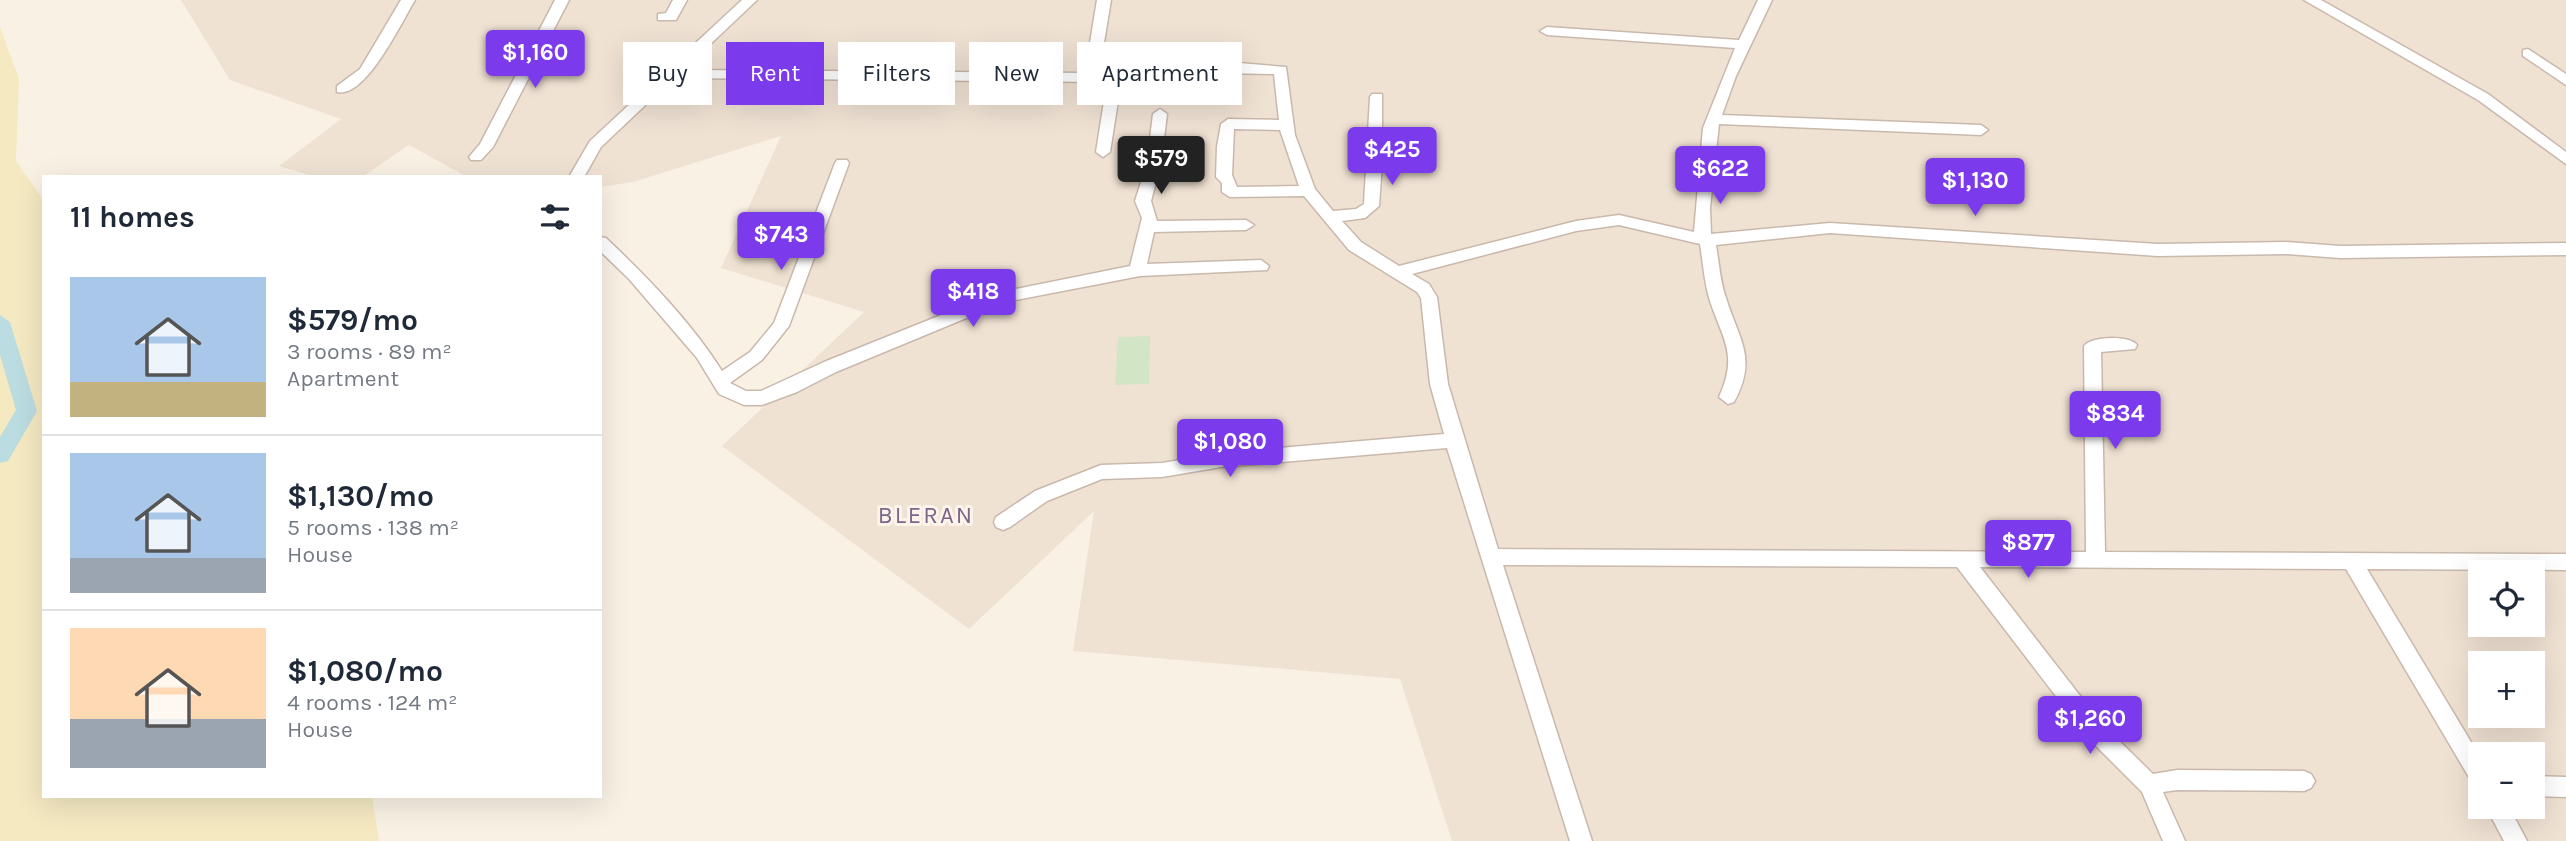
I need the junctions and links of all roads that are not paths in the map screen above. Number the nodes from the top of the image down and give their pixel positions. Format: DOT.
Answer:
graph roads {
  1 [pos="408,0"];
  2 [pos="562,0"];
  3 [pos="680,0"];
  4 [pos="750,0"];
  5 [pos="1104,0"];
  6 [pos="1765,0"];
  7 [pos="2311,0"];
  8 [pos="663,17"];
  9 [pos="1547,31"];
  10 [pos="705,42"];
  11 [pos="1097,42"];
  12 [pos="1745,45"];
  13 [pos="2528,53"];
  14 [pos="1242,69"];
  15 [pos="712,74"];
  16 [pos="1077,79"];
  17 [pos="2566,81"];
  18 [pos="342,89"];
  19 [pos="1377,97"];
  20 [pos="636,105"];
  21 [pos="1111,105"];
  22 [pos="1160,114"];
  23 [pos="1713,119"];
  24 [pos="1286,125"];
  25 [pos="1981,130"];
  26 [pos="1103,152"];
  27 [pos="476,157"];
  28 [pos="2566,159"];
  29 [pos="842,163"];
  30 [pos="577,175"];
  31 [pos="1308,191"];
  32 [pos="1331,216"];
  33 [pos="1246,225"];
  34 [pos="1148,227"];
  35 [pos="1707,240"];
  36 [pos="602,244"];
  37 [pos="2566,249"];
  38 [pos="1261,266"];
  39 [pos="1137,271"];
  40 [pos="1398,272"];
  41 [pos="2129,345"];
  42 [pos="719,382"];
  43 [pos="1728,397"];
  44 [pos="1454,440"];
  45 [pos="1003,522"];
  46 [pos="1490,557"];
  47 [pos="1963,560"];
  48 [pos="2096,560"];
  49 [pos="2566,562"];
  50 [pos="2353,563"];
  51 [pos="2468,757"];
  52 [pos="2304,781"];
  53 [pos="2149,785"];
  54 [pos="2545,786"];
  55 [pos="2566,787"];
  56 [pos="2504,819"];
  57 [pos="1581,841"];
  58 [pos="2174,841"];
  59 [pos="2516,841"];
  1 -- 18 [label="street"];
  2 -- 27 [label="street"];
  3 -- 8 [label="street"];
  4 -- 10 [label="street"];
  5 -- 11 [label="street"];
  6 -- 12 [label="street"];
  7 -- 28 [label="street"];
  9 -- 12 [label="street"];
  12 -- 23 [label="street"];
  13 -- 17 [label="street"];
  14 -- 24 [label="street"];
  15 -- 16 [label="street"];
  19 -- 32 [label="street"];
  20 -- 30 [label="street"];
  21 -- 26 [label="street"];
  22 -- 34 [label="street"];
  23 -- 25 [label="street"];
  23 -- 35 [label="street"];
  24 -- 31 [label="street"];
  24 -- 31 [label="street"];
  29 -- 42 [label="street"];
  31 -- 32 [label="street"];
  32 -- 40 [label="street"];
  33 -- 34 [label="street"];
  34 -- 39 [label="street"];
  35 -- 37 [label="street"];
  35 -- 40 [label="street"];
  35 -- 43 [label="street"];
  36 -- 42 [label="street"];
  38 -- 39 [label="street"];
  39 -- 42 [label="street"];
  40 -- 44 [label="street"];
  41 -- 48 [label="street"];
  44 -- 45 [label="street"];
  44 -- 46 [label="street"];
  46 -- 47 [label="street"];
  46 -- 57 [label="street"];
  47 -- 48 [label="street"];
  47 -- 53 [label="street"];
  48 -- 50 [label="street"];
  49 -- 50 [label="street"];
  50 -- 51 [label="street"];
  52 -- 53 [label="street"];
  53 -- 58 [label="street"];
  54 -- 55 [label="street"];
  56 -- 59 [label="street"];
}
